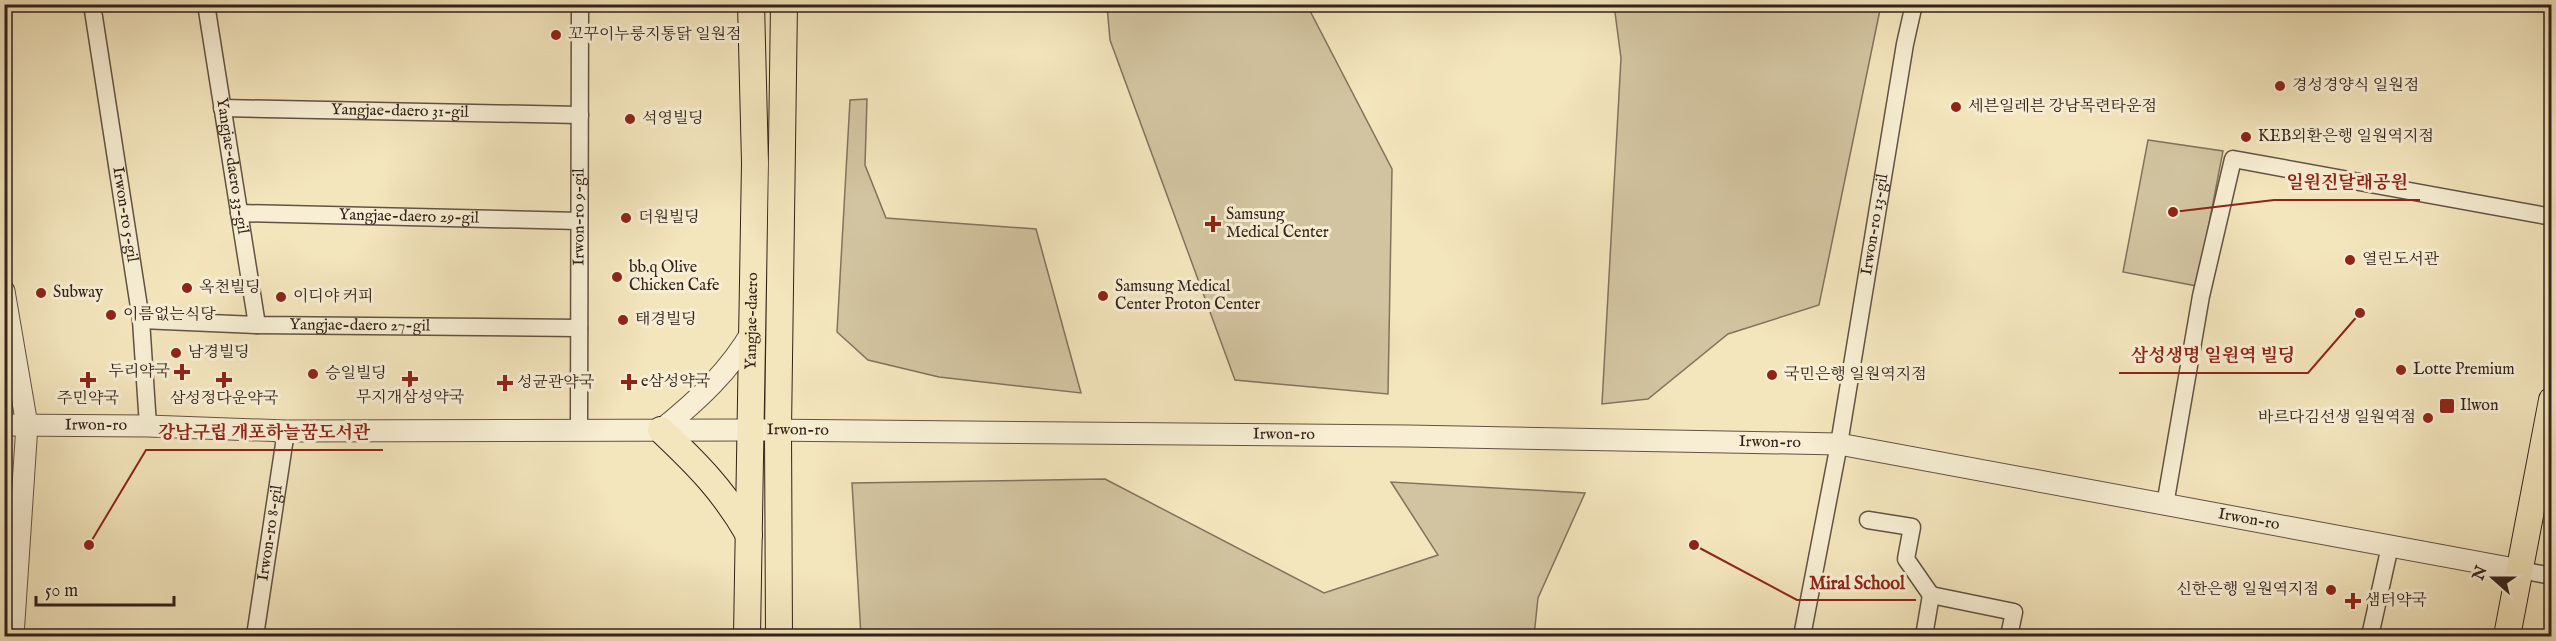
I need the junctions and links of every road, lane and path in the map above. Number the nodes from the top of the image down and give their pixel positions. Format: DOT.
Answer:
graph roads {
  1 [pos="92,4"];
  2 [pos="206,4"];
  3 [pos="580,4"];
  4 [pos="751,4"];
  5 [pos="784,4"];
  6 [pos="1914,4"];
  7 [pos="222,108"];
  8 [pos="580,115"];
  9 [pos="239,213"];
  10 [pos="2552,217"];
  11 [pos="579,221"];
  12 [pos="4,291"];
  13 [pos="141,320"];
  14 [pos="257,325"];
  15 [pos="579,328"];
  16 [pos="753,330"];
  17 [pos="2552,400"];
  18 [pos="4,425"];
  19 [pos="27,425"];
  20 [pos="148,426"];
  21 [pos="579,430"];
  22 [pos="661,430"];
  23 [pos="752,430"];
  24 [pos="778,430"];
  25 [pos="286,431"];
  26 [pos="1839,444"];
  27 [pos="2165,505"];
  28 [pos="1868,520"];
  29 [pos="749,536"];
  30 [pos="2390,546"];
  31 [pos="2520,570"];
  32 [pos="2552,576"];
  33 [pos="1931,596"];
  34 [pos="13,636"];
  35 [pos="255,636"];
  36 [pos="747,636"];
  37 [pos="779,636"];
  38 [pos="1802,636"];
  39 [pos="1924,636"];
  40 [pos="2009,636"];
  41 [pos="2370,636"];
  42 [pos="2507,636"];
  1 -- 13 [label="street, Irwon-ro 5-gil"];
  2 -- 7 [label="street, Yangjae-daero 33-gil"];
  3 -- 8 [label="street, Irwon-ro 9-gil"];
  4 -- 16 [label="main road, Yangjae-daero"];
  5 -- 24 [label="main road, Yangjae-daero"];
  6 -- 26 [label="street, Irwon-ro 13-gil"];
  7 -- 8 [label="street, Yangjae-daero 31-gil"];
  7 -- 9 [label="street, Yangjae-daero 33-gil"];
  8 -- 11 [label="street, Irwon-ro 9-gil"];
  9 -- 11 [label="street, Yangjae-daero 29-gil"];
  9 -- 14 [label="street, Yangjae-daero 33-gil"];
  10 -- 27 [label="street"];
  11 -- 15 [label="street, Irwon-ro 9-gil"];
  12 -- 19 [label="street"];
  13 -- 14 [label="street, Yangjae-daero 27-gil"];
  13 -- 20 [label="street, Irwon-ro 5-gil"];
  14 -- 15 [label="street, Yangjae-daero 27-gil"];
  15 -- 21 [label="street, Irwon-ro 9-gil"];
  16 -- 22 [label="street"];
  16 -- 23 [label="main road, Yangjae-daero"];
  17 -- 31 [label="main road"];
  18 -- 19 [label="street, Irwon-ro"];
  19 -- 20 [label="street, Irwon-ro"];
  19 -- 34 [label="street"];
  20 -- 25 [label="street, Irwon-ro"];
  21 -- 22 [label="street, Irwon-ro"];
  21 -- 25 [label="street, Irwon-ro"];
  22 -- 23 [label="street, Irwon-ro"];
  22 -- 29 [label="main road"];
  23 -- 24 [label="street, Irwon-ro"];
  23 -- 29 [label="main road, Yangjae-daero"];
  24 -- 26 [label="street, Irwon-ro"];
  24 -- 37 [label="main road, Yangjae-daero"];
  25 -- 35 [label="street, Irwon-ro 8-gil"];
  26 -- 27 [label="street, Irwon-ro"];
  26 -- 38 [label="street, Irwon-ro 13-gil"];
  27 -- 30 [label="street, Irwon-ro"];
  28 -- 33 [label="street"];
  29 -- 36 [label="main road, Yangjae-daero"];
  30 -- 31 [label="street, Irwon-ro"];
  30 -- 41 [label="street"];
  31 -- 32 [label="street, Irwon-ro"];
  31 -- 42 [label="main road"];
  33 -- 39 [label="street"];
  33 -- 40 [label="street"];
}
